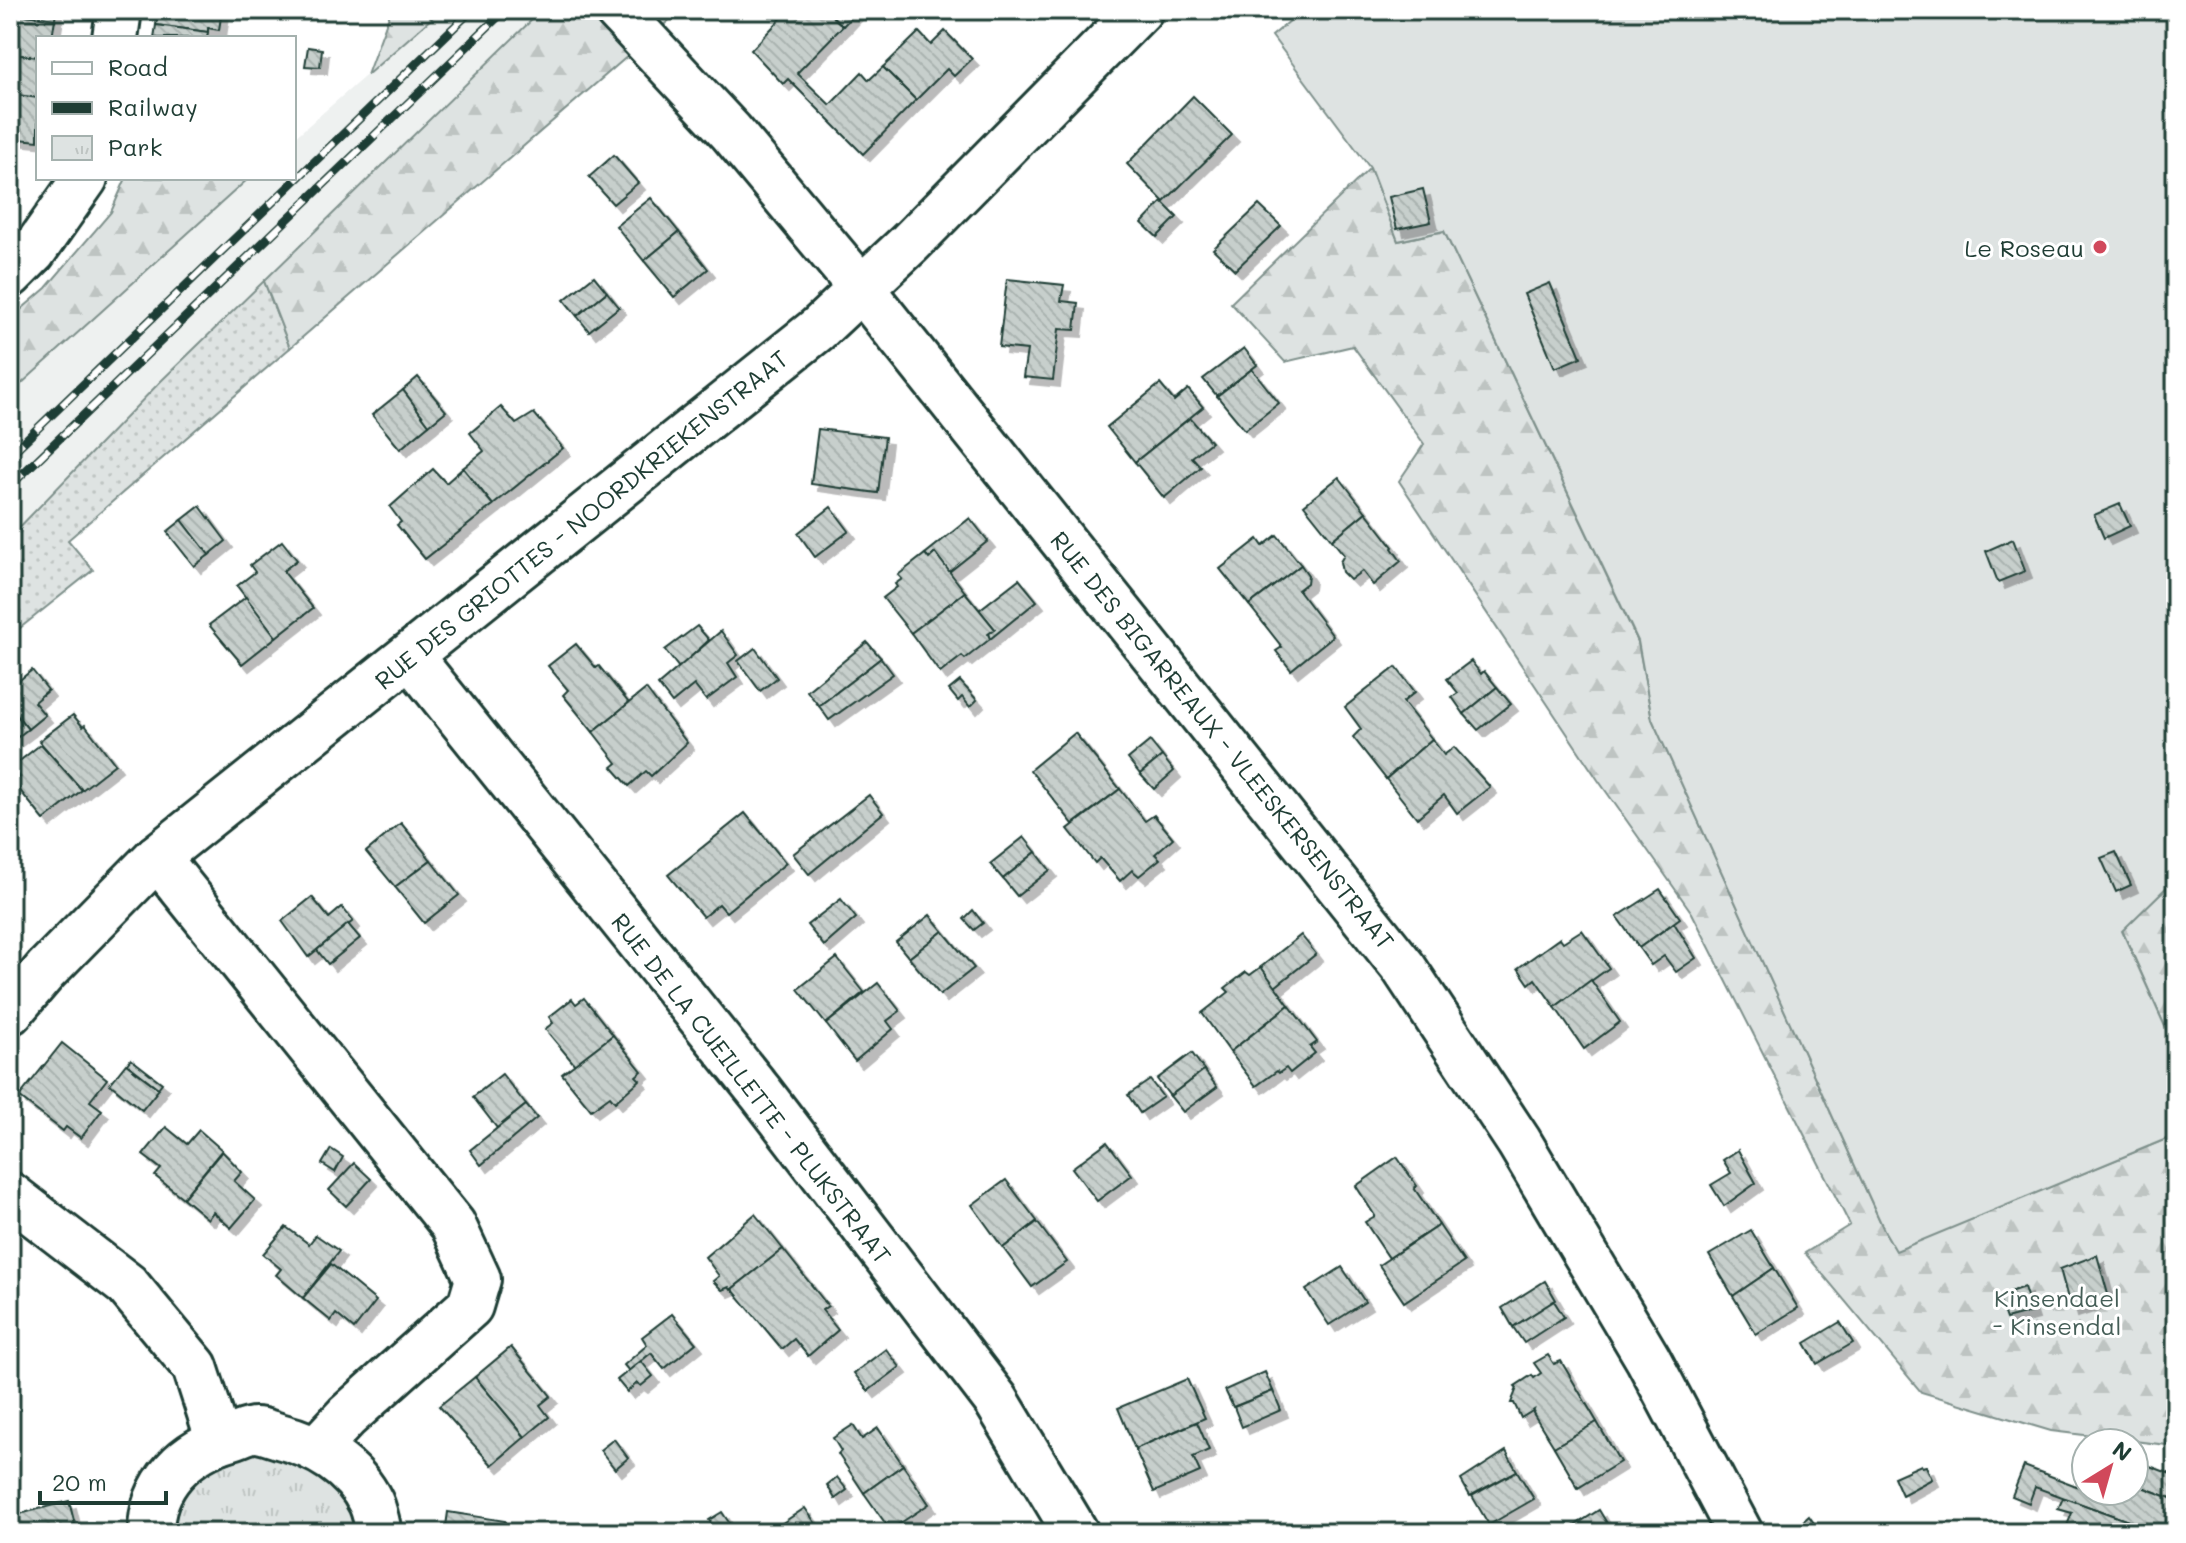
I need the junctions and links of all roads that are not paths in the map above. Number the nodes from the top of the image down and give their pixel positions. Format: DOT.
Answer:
graph roads {
  1 [pos="119,10"];
  2 [pos="617,10"];
  3 [pos="1140,10"];
  4 [pos="115,36"];
  5 [pos="84,180"];
  6 [pos="10,275"];
  7 [pos="861,288"];
  8 [pos="410,656"];
  9 [pos="157,857"];
  10 [pos="10,1012"];
  11 [pos="10,1195"];
  12 [pos="219,1441"];
  13 [pos="317,1448"];
  14 [pos="151,1533"];
  15 [pos="379,1533"];
  16 [pos="1076,1533"];
  17 [pos="1740,1533"];
  1 -- 4 [label="street"];
  2 -- 7 [label="street, RUE DES BIGARREAUX - VLEESKERSENSTRAAT"];
  3 -- 7 [label="street, RUE DES GRIOTTES - NOORDKRIEKENSTRAAT"];
  5 -- 6 [label="street"];
  7 -- 8 [label="street, RUE DES GRIOTTES - NOORDKRIEKENSTRAAT"];
  7 -- 17 [label="street, RUE DES BIGARREAUX - VLEESKERSENSTRAAT"];
  8 -- 9 [label="street, RUE DES GRIOTTES - NOORDKRIEKENSTRAAT"];
  8 -- 16 [label="street, RUE DE LA CUEILLETTE - PLUKSTRAAT"];
  9 -- 10 [label="street, RUE DES GRIOTTES - NOORDKRIEKENSTRAAT"];
  9 -- 13 [label="street"];
  11 -- 12 [label="street"];
  12 -- 13 [label="street"];
  12 -- 14 [label="street"];
  13 -- 15 [label="street"];
}
